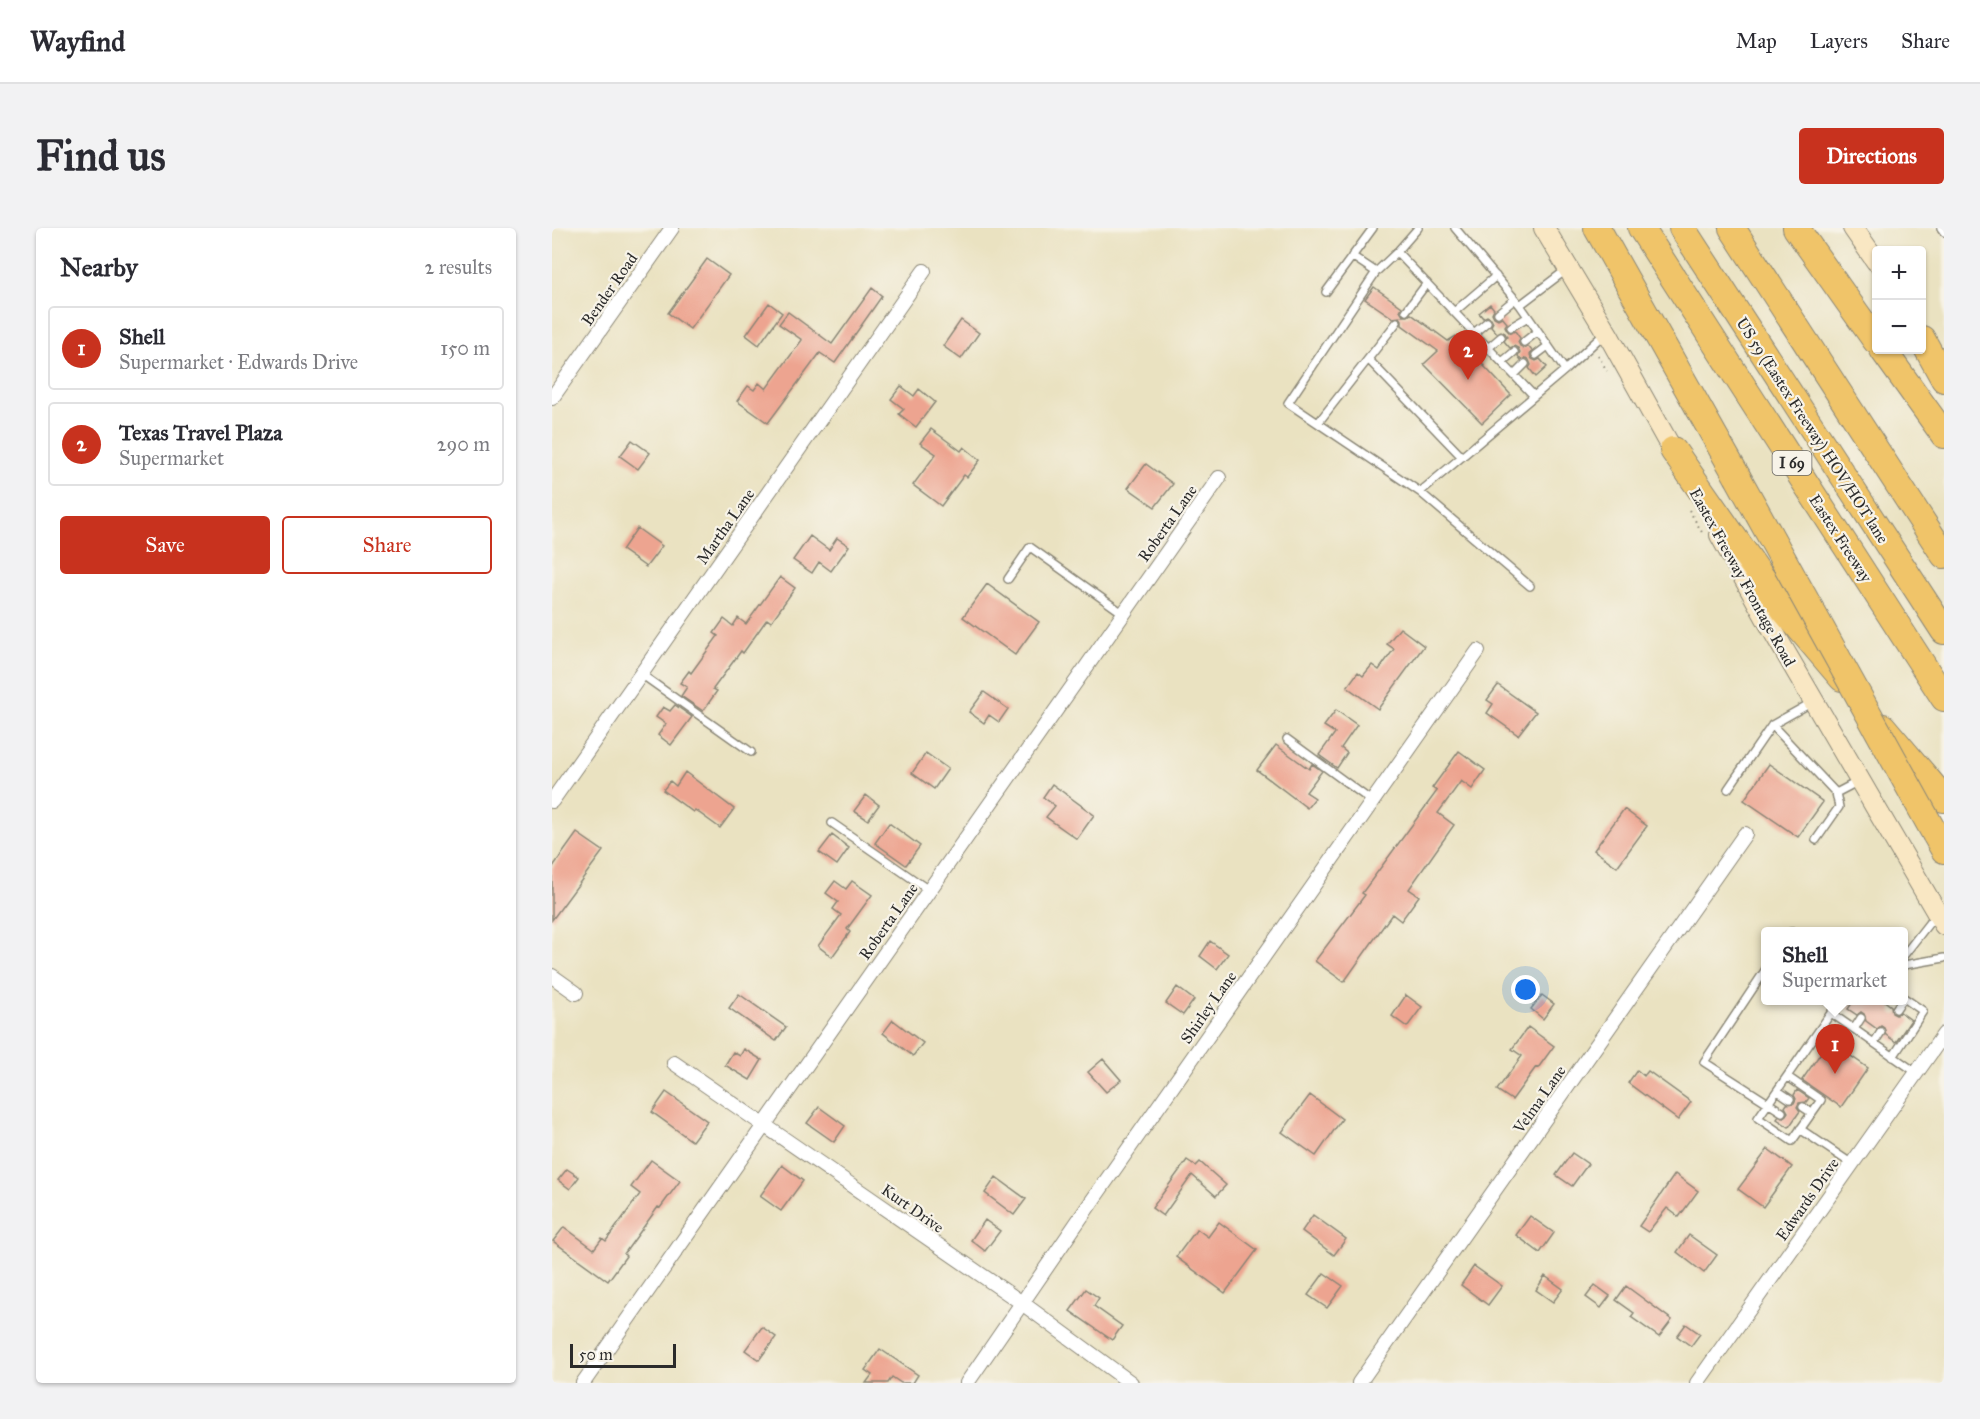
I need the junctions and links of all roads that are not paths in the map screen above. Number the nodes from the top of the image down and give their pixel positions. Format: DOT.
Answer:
graph roads {
  1 [pos="1373,228"];
  2 [pos="1418,228"];
  3 [pos="1455,228"];
  4 [pos="1544,228"];
  5 [pos="1598,228"];
  6 [pos="1641,228"];
  7 [pos="1682,228"];
  8 [pos="1732,228"];
  9 [pos="1796,228"];
  10 [pos="1853,228"];
  11 [pos="1941,228"];
  12 [pos="670,229"];
  13 [pos="1944,232"];
  14 [pos="1397,252"];
  15 [pos="1872,255"];
  16 [pos="1352,256"];
  17 [pos="1568,268"];
  18 [pos="924,271"];
  19 [pos="1376,272"];
  20 [pos="1496,276"];
  21 [pos="1427,283"];
  22 [pos="1326,292"];
  23 [pos="1518,302"];
  24 [pos="1406,310"];
  25 [pos="1454,312"];
  26 [pos="1498,313"];
  27 [pos="1528,317"];
  28 [pos="1397,322"];
  29 [pos="1486,322"];
  30 [pos="1511,327"];
  31 [pos="1538,331"];
  32 [pos="1926,331"];
  33 [pos="1474,333"];
  34 [pos="1872,335"];
  35 [pos="1501,337"];
  36 [pos="1599,339"];
  37 [pos="1524,342"];
  38 [pos="1548,346"];
  39 [pos="1926,346"];
  40 [pos="1488,348"];
  41 [pos="1514,352"];
  42 [pos="1886,354"];
  43 [pos="1536,355"];
  44 [pos="1944,357"];
  45 [pos="1368,359"];
  46 [pos="1502,362"];
  47 [pos="1525,364"];
  48 [pos="1564,370"];
  49 [pos="1514,375"];
  50 [pos="1944,379"];
  51 [pos="1534,396"];
  52 [pos="552,398"];
  53 [pos="1318,423"];
  54 [pos="1944,435"];
  55 [pos="1673,450"];
  56 [pos="1462,457"];
  57 [pos="1219,478"];
  58 [pos="1420,492"];
  59 [pos="1944,555"];
  60 [pos="1008,579"];
  61 [pos="1530,586"];
  62 [pos="1124,614"];
  63 [pos="1944,632"];
  64 [pos="1478,651"];
  65 [pos="641,674"];
  66 [pos="1944,698"];
  67 [pos="1814,702"];
  68 [pos="1772,725"];
  69 [pos="1287,740"];
  70 [pos="751,752"];
  71 [pos="1859,781"];
  72 [pos="1728,789"];
  73 [pos="1836,794"];
  74 [pos="1944,799"];
  75 [pos="552,801"];
  76 [pos="1373,802"];
  77 [pos="832,823"];
  78 [pos="1745,834"];
  79 [pos="1816,840"];
  80 [pos="1941,843"];
  81 [pos="930,891"];
  82 [pos="1940,919"];
  83 [pos="1908,951"];
  84 [pos="1944,958"];
  85 [pos="1908,964"];
  86 [pos="552,976"];
  87 [pos="1761,976"];
  88 [pos="576,993"];
  89 [pos="1908,1002"];
  90 [pos="1837,1005"];
  91 [pos="1899,1005"];
  92 [pos="1896,1010"];
  93 [pos="1832,1013"];
  94 [pos="1861,1018"];
  95 [pos="1854,1029"];
  96 [pos="1881,1032"];
  97 [pos="1944,1034"];
  98 [pos="1874,1043"];
  99 [pos="1893,1057"];
  100 [pos="674,1063"];
  101 [pos="1917,1073"];
  102 [pos="1788,1077"];
  103 [pos="1778,1091"];
  104 [pos="1790,1099"];
  105 [pos="1769,1102"];
  106 [pos="1803,1107"];
  107 [pos="1782,1112"];
  108 [pos="1812,1113"];
  109 [pos="1794,1120"];
  110 [pos="765,1126"];
  111 [pos="1801,1127"];
  112 [pos="1852,1164"];
  113 [pos="1022,1303"];
  114 [pos="584,1383"];
  115 [pos="967,1383"];
  116 [pos="1131,1383"];
  117 [pos="1359,1383"];
  118 [pos="1697,1383"];
  1 -- 16 [label="lane"];
  2 -- 14 [label="lane"];
  3 -- 20 [label="lane"];
  4 -- 17 [label="main road, Eastex Freeway Frontage Road"];
  5 -- 80 [label="highway, bridge"];
  6 -- 66 [label="highway, Eastex Freeway / I 69"];
  7 -- 63 [label="highway, US 59 (Eastex Freeway) HOV/HOT lane"];
  8 -- 59 [label="highway"];
  9 -- 34 [label="highway"];
  10 -- 15 [label="main road"];
  11 -- 13 [label="lane"];
  12 -- 52 [label="street, Bender Road"];
  14 -- 19 [label="lane"];
  14 -- 21 [label="lane"];
  16 -- 19 [label="lane"];
  16 -- 22 [label="lane"];
  17 -- 23 [label="lane"];
  17 -- 36 [label="main road, Eastex Freeway Frontage Road"];
  18 -- 65 [label="street, Martha Lane"];
  19 -- 53 [label="lane"];
  20 -- 23 [label="lane"];
  20 -- 25 [label="lane"];
  21 -- 24 [label="lane"];
  21 -- 25 [label="lane"];
  23 -- 26 [label="lane"];
  23 -- 27 [label="lane"];
  25 -- 33 [label="lane"];
  27 -- 30 [label="lane"];
  27 -- 31 [label="lane"];
  28 -- 45 [label="lane"];
  29 -- 33 [label="lane"];
  31 -- 37 [label="lane"];
  31 -- 38 [label="lane"];
  32 -- 44 [label="main road"];
  33 -- 40 [label="lane"];
  35 -- 40 [label="lane"];
  36 -- 48 [label="lane"];
  36 -- 55 [label="main road, Eastex Freeway Frontage Road"];
  38 -- 43 [label="lane"];
  38 -- 48 [label="lane"];
  39 -- 50 [label="highway"];
  40 -- 46 [label="lane"];
  41 -- 46 [label="lane"];
  42 -- 54 [label="highway"];
  45 -- 53 [label="lane"];
  45 -- 56 [label="lane"];
  46 -- 49 [label="lane"];
  47 -- 49 [label="lane"];
  48 -- 51 [label="lane"];
  49 -- 51 [label="lane"];
  51 -- 56 [label="lane"];
  53 -- 58 [label="lane"];
  55 -- 67 [label="main road, Eastex Freeway Frontage Road"];
  55 -- 74 [label="highway"];
  56 -- 58 [label="lane"];
  57 -- 62 [label="street, Roberta Lane"];
  58 -- 61 [label="lane"];
  60 -- 62 [label="lane"];
  62 -- 81 [label="street, Roberta Lane"];
  64 -- 76 [label="street, Shirley Lane"];
  65 -- 70 [label="lane"];
  65 -- 75 [label="street, Martha Lane"];
  67 -- 68 [label="lane"];
  67 -- 71 [label="main road, Eastex Freeway Frontage Road"];
  68 -- 72 [label="lane"];
  68 -- 73 [label="lane"];
  69 -- 76 [label="lane"];
  71 -- 73 [label="lane"];
  71 -- 82 [label="main road, Eastex Freeway Frontage Road"];
  73 -- 79 [label="lane"];
  76 -- 113 [label="street, Shirley Lane"];
  77 -- 81 [label="lane"];
  78 -- 117 [label="street, Velma Lane"];
  81 -- 110 [label="street, Roberta Lane"];
  82 -- 83 [label="lane"];
  84 -- 85 [label="lane"];
  86 -- 88 [label="street"];
  87 -- 105 [label="lane"];
  89 -- 99 [label="lane"];
  90 -- 93 [label="lane"];
  91 -- 92 [label="lane"];
  93 -- 95 [label="lane"];
  93 -- 102 [label="lane"];
  94 -- 95 [label="lane"];
  95 -- 98 [label="lane"];
  96 -- 98 [label="lane"];
  97 -- 101 [label="street, Edwards Drive"];
  98 -- 99 [label="lane"];
  99 -- 101 [label="lane"];
  100 -- 110 [label="street, Kurt Drive"];
  101 -- 112 [label="street, Edwards Drive"];
  102 -- 103 [label="lane"];
  102 -- 108 [label="lane"];
  103 -- 104 [label="lane"];
  103 -- 105 [label="lane"];
  105 -- 107 [label="lane"];
  105 -- 111 [label="lane"];
  106 -- 108 [label="lane"];
  108 -- 111 [label="lane"];
  109 -- 111 [label="lane"];
  110 -- 113 [label="street, Kurt Drive"];
  110 -- 114 [label="street, Roberta Lane"];
  111 -- 112 [label="lane"];
  112 -- 118 [label="street, Edwards Drive"];
  113 -- 115 [label="street, Shirley Lane"];
  113 -- 116 [label="street, Kurt Drive"];
}
